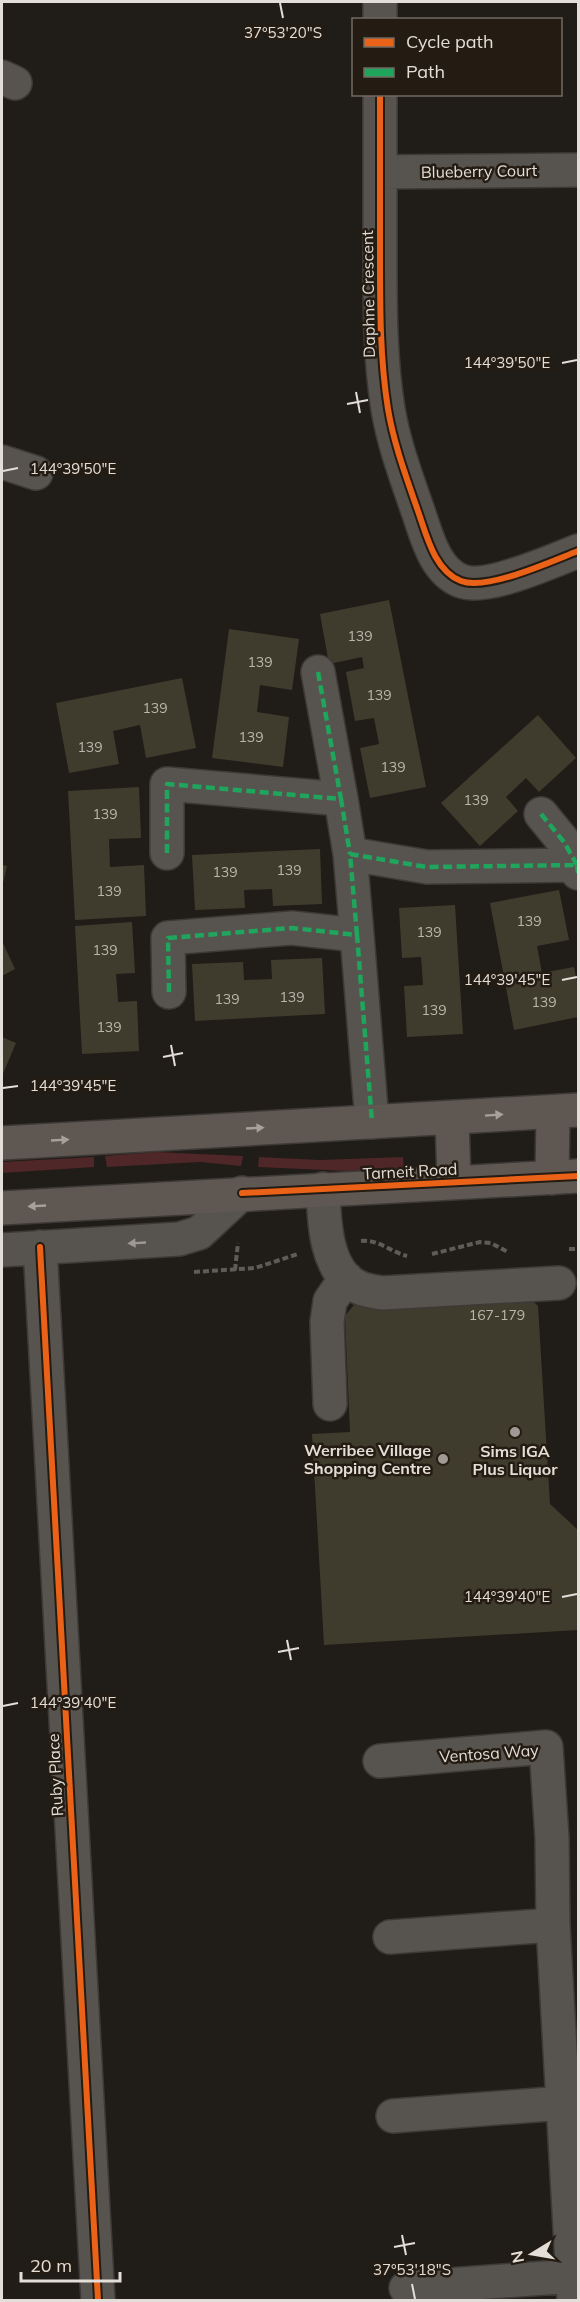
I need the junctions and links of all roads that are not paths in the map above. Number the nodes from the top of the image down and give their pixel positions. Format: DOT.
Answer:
graph roads {
  1 [pos="380,2"];
  2 [pos="380,18"];
  3 [pos="380,96"];
  4 [pos="579,170"];
  5 [pos="380,172"];
  6 [pos="2,462"];
  7 [pos="36,473"];
  8 [pos="579,551"];
  9 [pos="318,672"];
  10 [pos="341,799"];
  11 [pos="541,814"];
  12 [pos="167,854"];
  13 [pos="350,854"];
  14 [pos="578,869"];
  15 [pos="357,935"];
  16 [pos="169,992"];
  17 [pos="566,1111"];
  18 [pos="452,1118"];
  19 [pos="372,1122"];
  20 [pos="2,1143"];
  21 [pos="565,1177"];
  22 [pos="454,1182"];
  23 [pos="323,1189"];
  24 [pos="242,1193"];
  25 [pos="2,1208"];
  26 [pos="189,1237"];
  27 [pos="224,1245"];
  28 [pos="40,1247"];
  29 [pos="2,1250"];
  30 [pos="346,1278"];
  31 [pos="559,1282"];
  32 [pos="330,1404"];
  33 [pos="380,1761"];
  34 [pos="565,1837"];
  35 [pos="553,1925"];
  36 [pos="390,1938"];
  37 [pos="563,2103"];
  38 [pos="393,2116"];
  39 [pos="406,2288"];
  40 [pos="573,2288"];
  41 [pos="98,2301"];
  1 -- 2 [label="street"];
  3 -- 5 [label="street, Daphne Crescent"];
  4 -- 5 [label="street, Blueberry Court"];
  5 -- 8 [label="street, Daphne Crescent"];
  6 -- 7 [label="street"];
  9 -- 10 [label="street"];
  10 -- 12 [label="street"];
  10 -- 13 [label="street"];
  11 -- 14 [label="street"];
  13 -- 14 [label="street"];
  13 -- 15 [label="street"];
  15 -- 16 [label="street"];
  15 -- 19 [label="street"];
  18 -- 17 [label="main road, one-way"];
  17 -- 21 [label="main road"];
  18 -- 19 [label="main road"];
  18 -- 22 [label="main road"];
  20 -- 19 [label="main road, one-way"];
  21 -- 22 [label="main road, Tarneit Road"];
  22 -- 23 [label="main road, Tarneit Road"];
  23 -- 24 [label="main road, Tarneit Road"];
  23 -- 30 [label="street"];
  24 -- 25 [label="main road, Tarneit Road, one-way"];
  24 -- 26 [label="street"];
  26 -- 27 [label="street"];
  26 -- 28 [label="street, one-way"];
  28 -- 29 [label="street"];
  28 -- 41 [label="street, Ruby Place"];
  30 -- 31 [label="street"];
  30 -- 32 [label="street"];
  33 -- 34 [label="street, Ventosa Way"];
  34 -- 35 [label="street, Ventosa Way"];
  35 -- 36 [label="street"];
  35 -- 37 [label="street, Ventosa Way"];
  37 -- 38 [label="street"];
  37 -- 40 [label="street, Ventosa Way"];
  39 -- 40 [label="street, Ventosa Way"];
}
